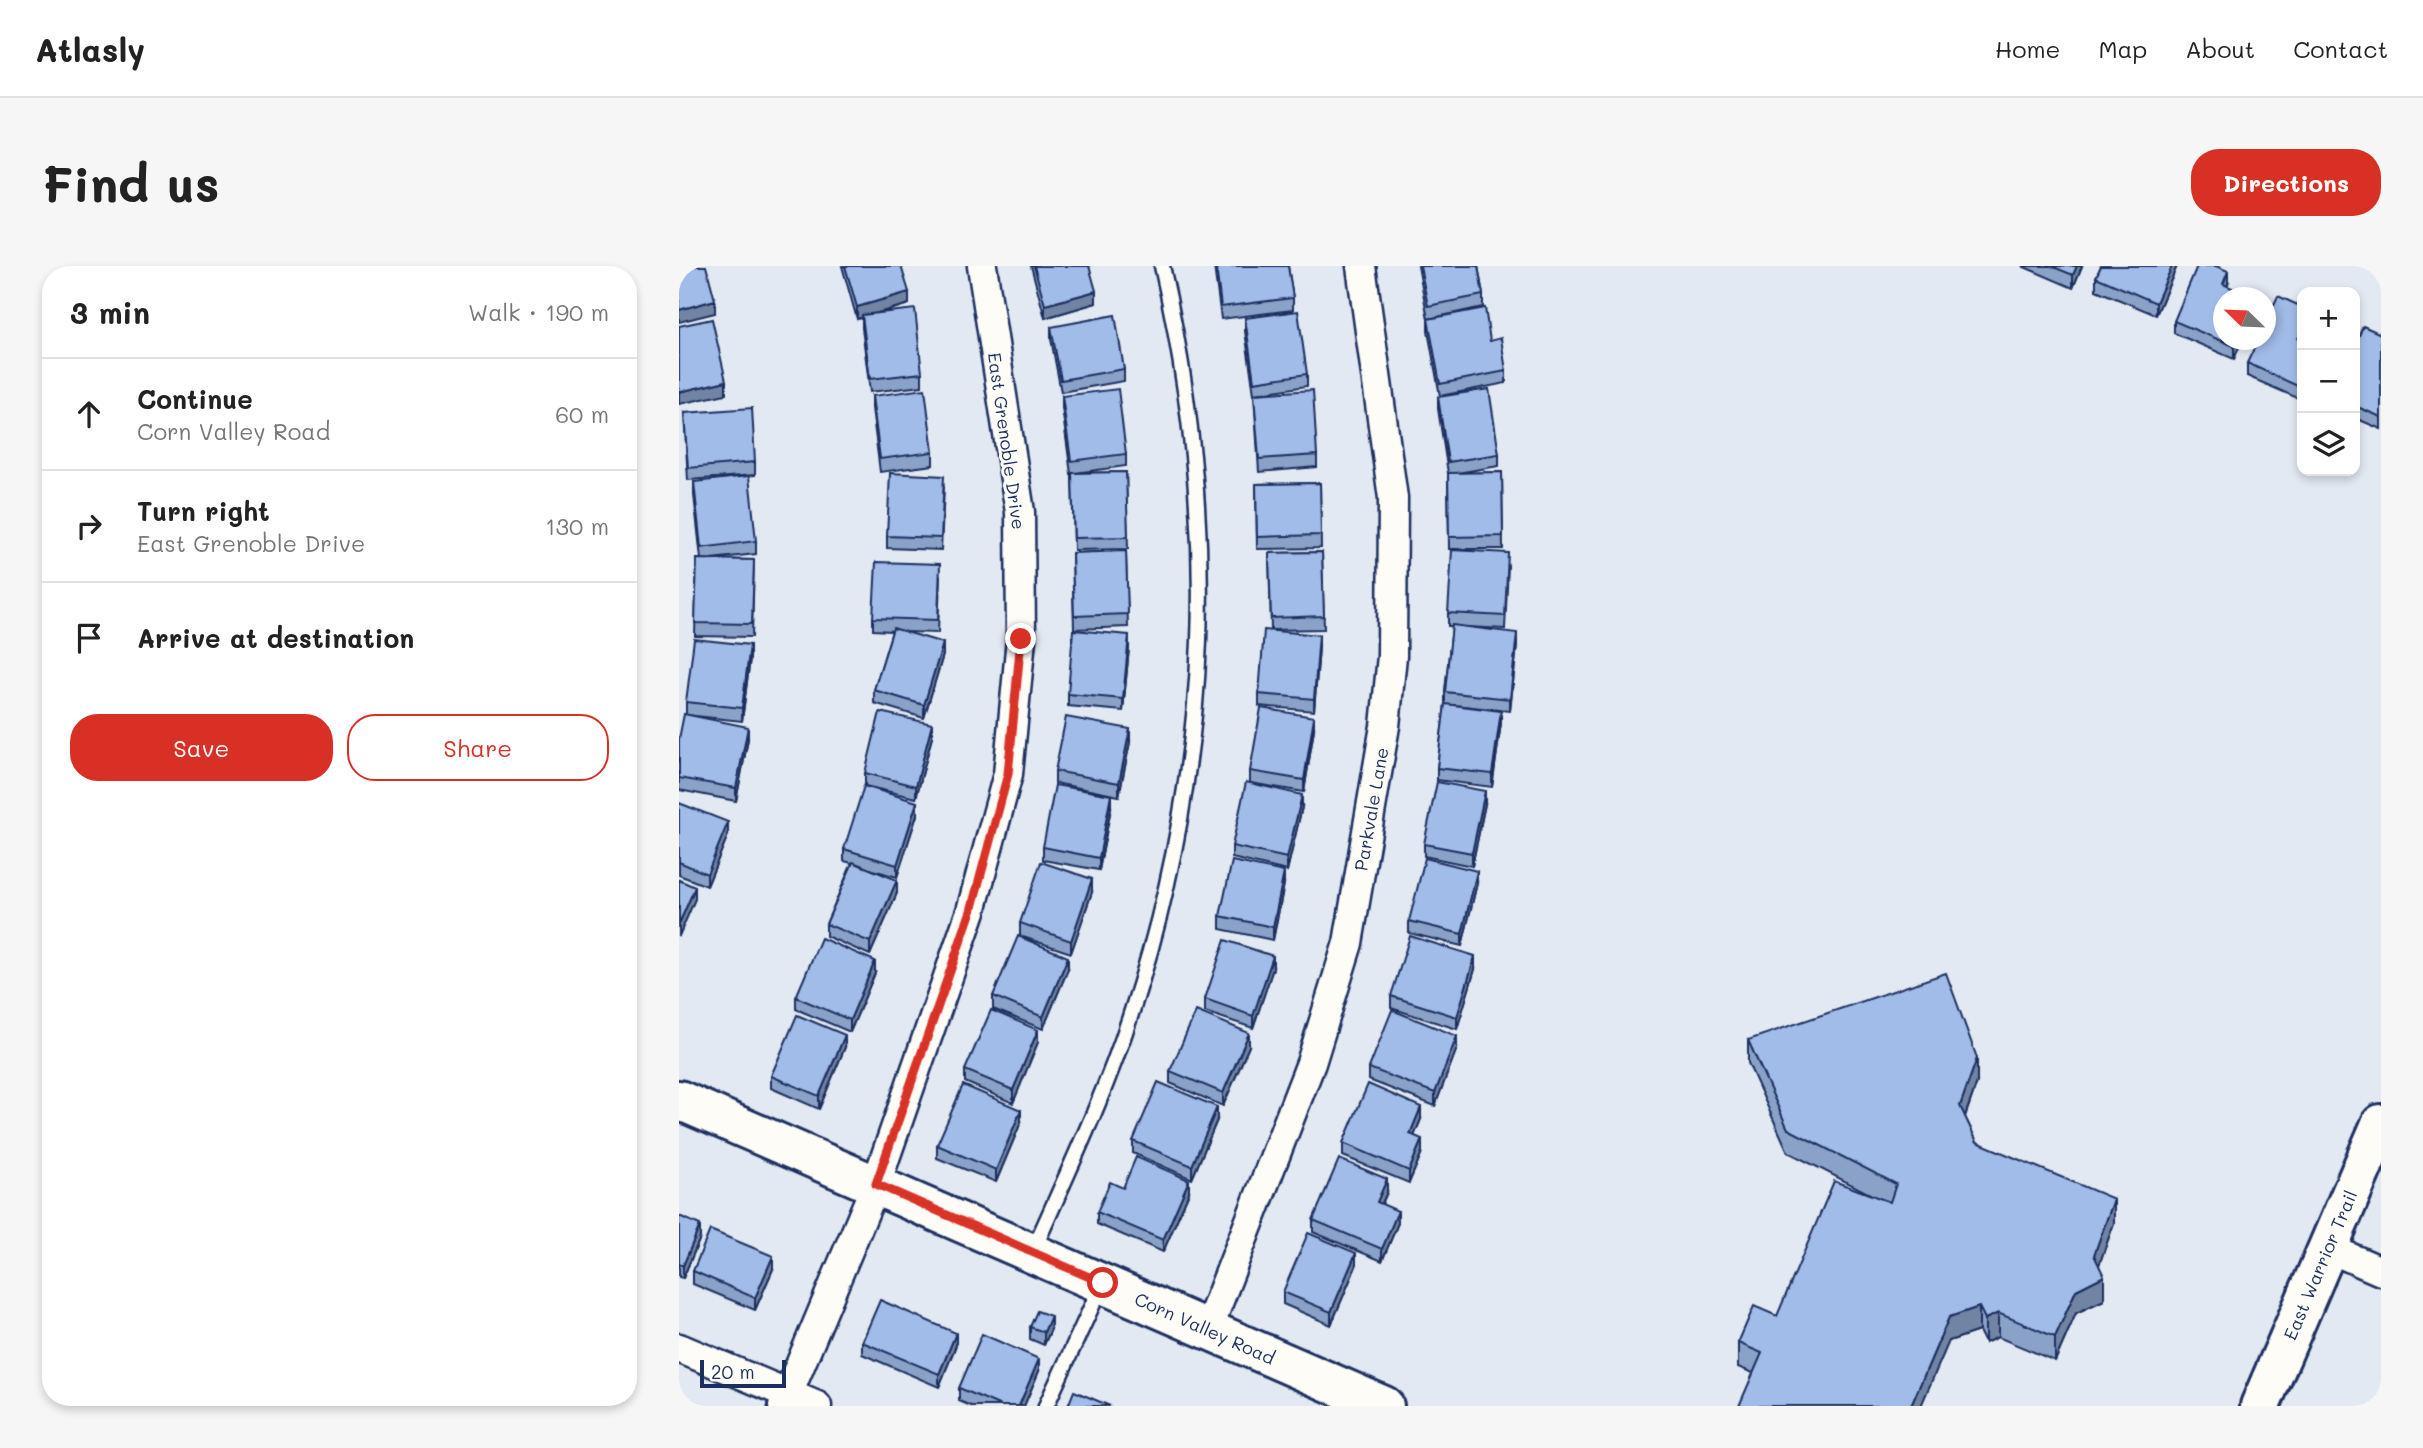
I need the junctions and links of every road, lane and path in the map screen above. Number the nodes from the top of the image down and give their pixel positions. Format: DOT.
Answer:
graph roads {
  1 [pos="982,266"];
  2 [pos="1162,266"];
  3 [pos="1361,266"];
  4 [pos="679,1100"];
  5 [pos="2381,1124"];
  6 [pos="876,1184"];
  7 [pos="2328,1248"];
  8 [pos="1032,1252"];
  9 [pos="2381,1270"];
  10 [pos="1103,1283"];
  11 [pos="1207,1329"];
  12 [pos="679,1348"];
  13 [pos="785,1400"];
  14 [pos="817,1406"];
  15 [pos="1046,1406"];
  16 [pos="1384,1406"];
  17 [pos="2260,1406"];
  1 -- 6 [label="street, East Grenoble Drive"];
  2 -- 8 [label="lane"];
  3 -- 11 [label="street, Parkvale Lane"];
  4 -- 6 [label="main road, Corn Valley Road"];
  5 -- 7 [label="main road, East Warrior Trail"];
  6 -- 8 [label="main road, Corn Valley Road"];
  6 -- 13 [label="street, East Grenoble Drive"];
  7 -- 9 [label="street"];
  7 -- 17 [label="main road, East Warrior Trail"];
  8 -- 10 [label="main road, Corn Valley Road"];
  10 -- 11 [label="main road, Corn Valley Road"];
  10 -- 15 [label="lane"];
  11 -- 16 [label="main road, Corn Valley Road"];
  12 -- 13 [label="street"];
  13 -- 14 [label="street"];
}
